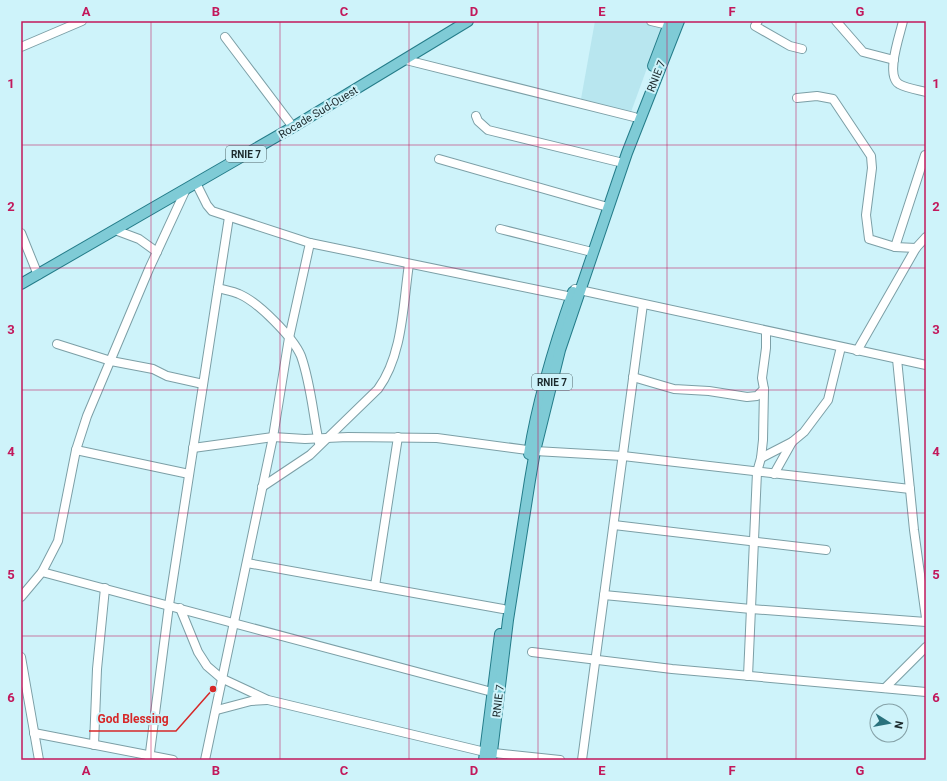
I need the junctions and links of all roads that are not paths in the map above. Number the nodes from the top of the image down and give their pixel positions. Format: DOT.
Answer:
graph roads {
  1 [pos="82,21"];
  2 [pos="468,21"];
  3 [pos="651,21"];
  4 [pos="678,21"];
  5 [pos="758,21"];
  6 [pos="836,21"];
  7 [pos="903,21"];
  8 [pos="669,23"];
  9 [pos="225,37"];
  10 [pos="21,48"];
  11 [pos="802,49"];
  12 [pos="406,60"];
  13 [pos="894,60"];
  14 [pos="926,92"];
  15 [pos="797,98"];
  16 [pos="476,116"];
  17 [pos="634,117"];
  18 [pos="293,127"];
  19 [pos="925,156"];
  20 [pos="440,159"];
  21 [pos="619,162"];
  22 [pos="196,183"];
  23 [pos="186,188"];
  24 [pos="604,206"];
  25 [pos="229,217"];
  26 [pos="500,229"];
  27 [pos="115,230"];
  28 [pos="21,233"];
  29 [pos="926,236"];
  30 [pos="310,242"];
  31 [pos="895,247"];
  32 [pos="916,248"];
  33 [pos="588,251"];
  34 [pos="156,252"];
  35 [pos="409,264"];
  36 [pos="38,275"];
  37 [pos="21,284"];
  38 [pos="218,288"];
  39 [pos="576,292"];
  40 [pos="643,304"];
  41 [pos="766,331"];
  42 [pos="289,338"];
  43 [pos="57,344"];
  44 [pos="840,347"];
  45 [pos="857,350"];
  46 [pos="897,359"];
  47 [pos="111,361"];
  48 [pos="926,365"];
  49 [pos="633,377"];
  50 [pos="203,384"];
  51 [pos="764,389"];
  52 [pos="273,436"];
  53 [pos="398,437"];
  54 [pos="329,438"];
  55 [pos="792,442"];
  56 [pos="319,443"];
  57 [pos="193,448"];
  58 [pos="76,450"];
  59 [pos="532,451"];
  60 [pos="623,456"];
  61 [pos="761,458"];
  62 [pos="757,472"];
  63 [pos="189,474"];
  64 [pos="774,474"];
  65 [pos="262,487"];
  66 [pos="910,488"];
  67 [pos="614,525"];
  68 [pos="754,542"];
  69 [pos="826,550"];
  70 [pos="247,562"];
  71 [pos="42,572"];
  72 [pos="375,586"];
  73 [pos="105,588"];
  74 [pos="604,594"];
  75 [pos="21,597"];
  76 [pos="169,605"];
  77 [pos="180,608"];
  78 [pos="751,609"];
  79 [pos="504,610"];
  80 [pos="926,618"];
  81 [pos="926,622"];
  82 [pos="234,623"];
  83 [pos="926,647"];
  84 [pos="532,652"];
  85 [pos="21,657"];
  86 [pos="595,660"];
  87 [pos="748,676"];
  88 [pos="221,678"];
  89 [pos="885,688"];
  90 [pos="492,692"];
  91 [pos="926,692"];
  92 [pos="268,700"];
  93 [pos="217,710"];
  94 [pos="34,733"];
  95 [pos="94,745"];
  96 [pos="488,756"];
  97 [pos="149,758"];
  98 [pos="39,760"];
  99 [pos="173,760"];
  100 [pos="206,760"];
  101 [pos="560,760"];
  102 [pos="582,760"];
  1 -- 10 [label="street"];
  2 -- 12 [label="main road, Rocade Sud-Ouest / RNIE 7"];
  3 -- 8 [label="street"];
  4 -- 39 [label="main road, RNIE 7 / RNIE 7"];
  5 -- 11 [label="street"];
  6 -- 13 [label="street"];
  7 -- 13 [label="street"];
  8 -- 17 [label="main road, RNIE 7 / RNIE 7"];
  9 -- 18 [label="street"];
  12 -- 17 [label="street"];
  12 -- 18 [label="main road, Rocade Sud-Ouest / RNIE 7"];
  13 -- 14 [label="street"];
  15 -- 31 [label="street"];
  16 -- 21 [label="street"];
  17 -- 21 [label="main road, RNIE 7 / RNIE 7"];
  18 -- 22 [label="main road, Rocade Sud-Ouest / RNIE 7"];
  19 -- 31 [label="street"];
  20 -- 24 [label="street"];
  21 -- 24 [label="main road, RNIE 7 / RNIE 7"];
  22 -- 23 [label="main road, Rocade Sud-Ouest / RNIE 7"];
  22 -- 25 [label="street"];
  23 -- 27 [label="main road, Rocade Sud-Ouest / RNIE 7"];
  23 -- 34 [label="street"];
  24 -- 33 [label="main road, RNIE 7 / RNIE 7"];
  25 -- 30 [label="street"];
  25 -- 38 [label="street"];
  26 -- 33 [label="street"];
  27 -- 34 [label="street"];
  27 -- 36 [label="main road, Rocade Sud-Ouest / RNIE 7"];
  28 -- 36 [label="street"];
  29 -- 32 [label="street"];
  30 -- 35 [label="street"];
  30 -- 42 [label="street"];
  31 -- 32 [label="street"];
  32 -- 45 [label="street"];
  33 -- 39 [label="main road, RNIE 7 / RNIE 7"];
  34 -- 47 [label="street"];
  35 -- 39 [label="street"];
  35 -- 54 [label="street"];
  36 -- 37 [label="main road, Rocade Sud-Ouest / RNIE 7"];
  38 -- 42 [label="street"];
  38 -- 50 [label="street"];
  39 -- 40 [label="street"];
  39 -- 59 [label="main road, RNIE 7 / RNIE 7"];
  40 -- 41 [label="street"];
  40 -- 49 [label="street"];
  41 -- 44 [label="street"];
  41 -- 51 [label="street"];
  42 -- 52 [label="street"];
  42 -- 56 [label="street"];
  43 -- 47 [label="street"];
  44 -- 45 [label="street"];
  44 -- 55 [label="street"];
  45 -- 46 [label="street"];
  46 -- 48 [label="street"];
  46 -- 66 [label="street"];
  47 -- 50 [label="street"];
  47 -- 58 [label="street"];
  49 -- 51 [label="street"];
  49 -- 60 [label="street"];
  50 -- 57 [label="street"];
  51 -- 61 [label="street"];
  52 -- 56 [label="street"];
  52 -- 57 [label="street"];
  52 -- 65 [label="street"];
  53 -- 54 [label="street"];
  53 -- 59 [label="street"];
  53 -- 72 [label="street"];
  54 -- 56 [label="street"];
  55 -- 61 [label="street"];
  55 -- 64 [label="street"];
  56 -- 65 [label="street"];
  57 -- 63 [label="street"];
  58 -- 63 [label="street"];
  58 -- 71 [label="street"];
  59 -- 60 [label="street"];
  59 -- 79 [label="main road, RNIE 7 / RNIE 7"];
  59 -- 96 [label="main road, RNIE 7 / RNIE 7"];
  60 -- 62 [label="street"];
  60 -- 67 [label="street"];
  61 -- 62 [label="street"];
  62 -- 64 [label="street"];
  62 -- 68 [label="street"];
  63 -- 76 [label="street"];
  64 -- 66 [label="street"];
  65 -- 70 [label="street"];
  66 -- 80 [label="street"];
  67 -- 68 [label="street"];
  67 -- 74 [label="street"];
  68 -- 69 [label="street"];
  68 -- 78 [label="street"];
  70 -- 72 [label="street"];
  70 -- 82 [label="street"];
  71 -- 73 [label="street"];
  71 -- 75 [label="street"];
  72 -- 79 [label="street"];
  73 -- 76 [label="street"];
  73 -- 95 [label="street"];
  74 -- 78 [label="street"];
  74 -- 86 [label="street"];
  76 -- 77 [label="street"];
  76 -- 97 [label="street"];
  77 -- 82 [label="street"];
  77 -- 88 [label="street"];
  78 -- 81 [label="street"];
  78 -- 87 [label="street"];
  79 -- 90 [label="main road, RNIE 7 / RNIE 7"];
  82 -- 88 [label="street"];
  82 -- 90 [label="street"];
  83 -- 89 [label="street"];
  84 -- 86 [label="street"];
  85 -- 94 [label="street"];
  86 -- 87 [label="street"];
  86 -- 102 [label="street"];
  87 -- 89 [label="street"];
  88 -- 92 [label="street"];
  88 -- 93 [label="street"];
  89 -- 91 [label="street"];
  90 -- 96 [label="main road, RNIE 7 / RNIE 7"];
  92 -- 93 [label="street"];
  92 -- 96 [label="street"];
  93 -- 100 [label="street"];
  94 -- 95 [label="street"];
  94 -- 98 [label="street"];
  95 -- 97 [label="street"];
  96 -- 101 [label="street"];
  97 -- 99 [label="street"];
}
